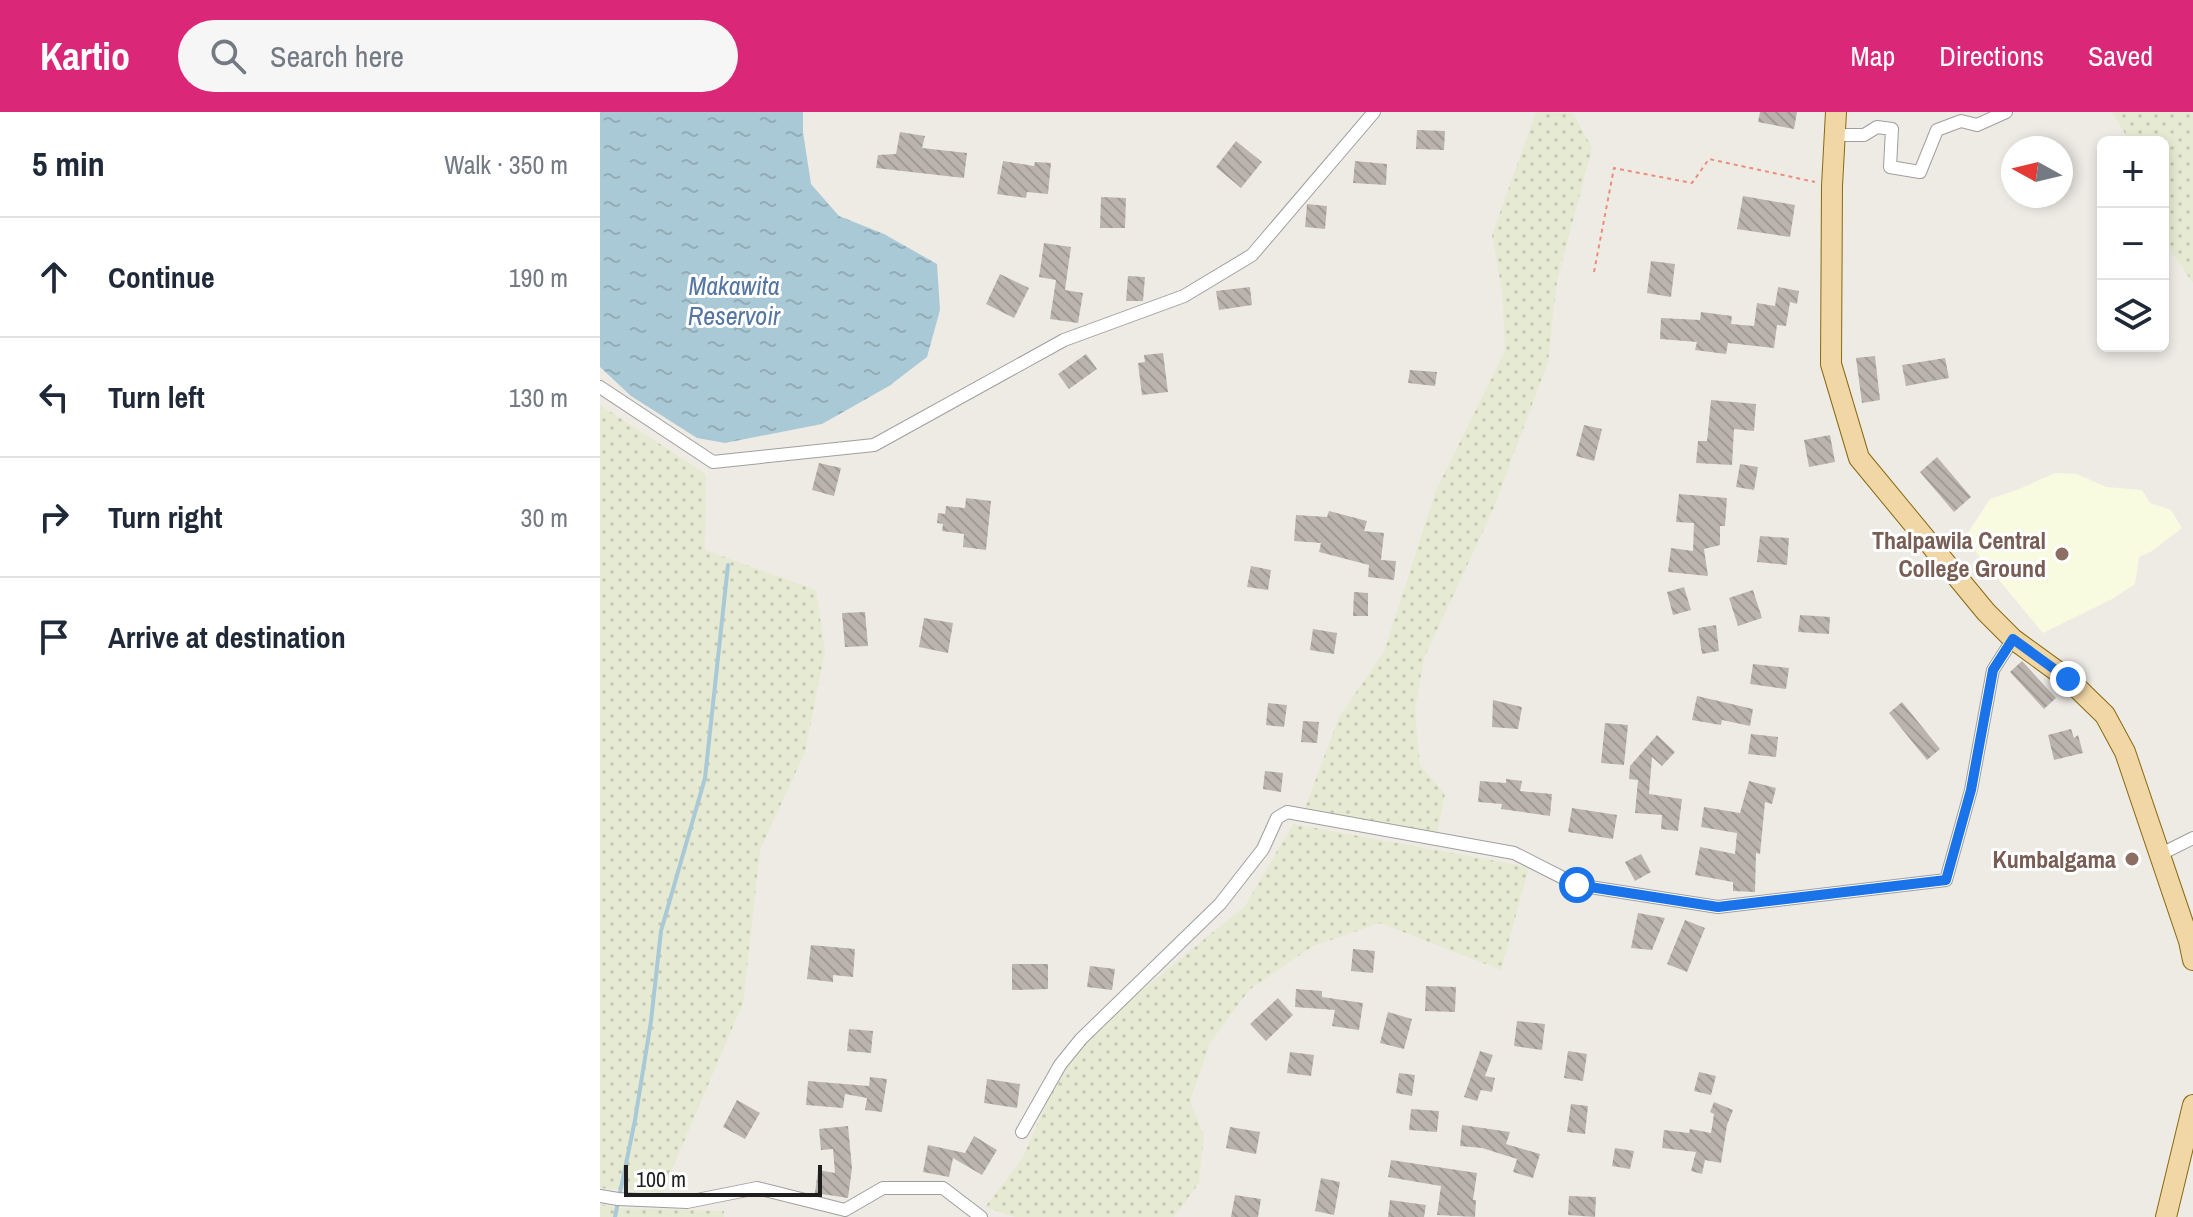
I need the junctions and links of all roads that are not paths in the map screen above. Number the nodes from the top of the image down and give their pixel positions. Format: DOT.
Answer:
graph roads {
  1 [pos="1374,112"];
  2 [pos="1836,112"];
  3 [pos="2006,112"];
  4 [pos="1835,135"];
  5 [pos="600,387"];
  6 [pos="2013,639"];
  7 [pos="2193,838"];
  8 [pos="2159,855"];
  9 [pos="2193,960"];
  10 [pos="2193,1105"];
  11 [pos="1022,1132"];
  12 [pos="600,1196"];
  13 [pos="981,1217"];
  14 [pos="2166,1217"];
  1 -- 5 [label="street"];
  2 -- 4 [label="main road"];
  3 -- 4 [label="street"];
  4 -- 6 [label="main road"];
  6 -- 8 [label="main road"];
  6 -- 11 [label="street"];
  7 -- 8 [label="street"];
  8 -- 9 [label="main road"];
  10 -- 14 [label="main road"];
  12 -- 13 [label="street"];
}
